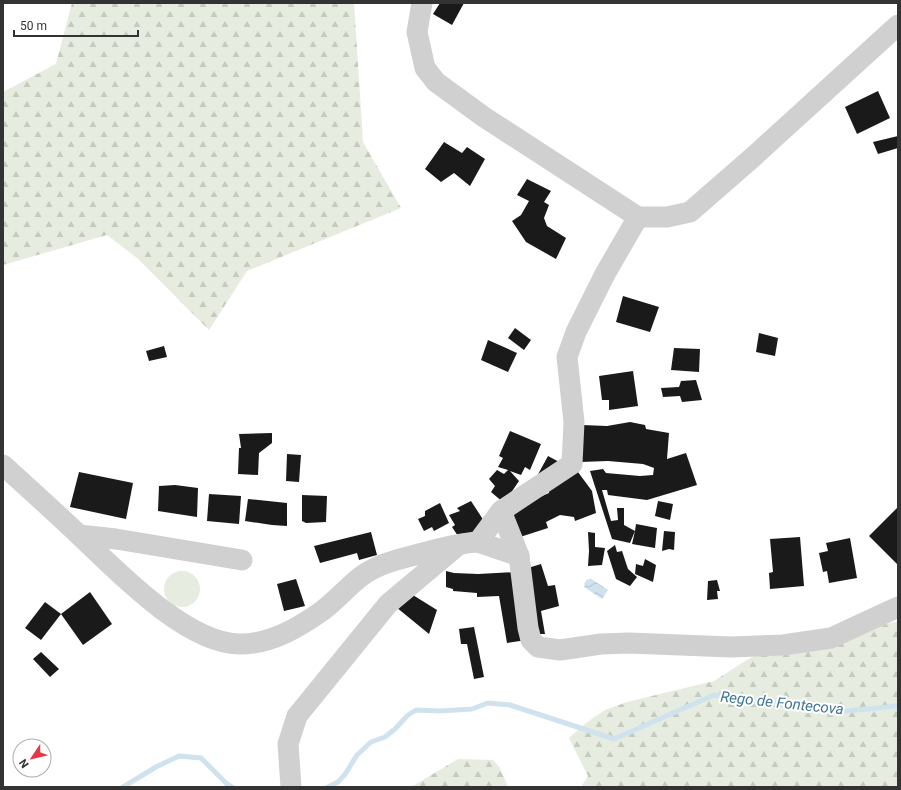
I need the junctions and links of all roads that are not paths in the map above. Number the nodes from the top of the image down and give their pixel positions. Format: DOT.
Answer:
graph roads {
  1 [pos="422,3"];
  2 [pos="898,25"];
  3 [pos="638,217"];
  4 [pos="3,465"];
  5 [pos="501,511"];
  6 [pos="79,535"];
  7 [pos="470,542"];
  8 [pos="519,556"];
  9 [pos="242,560"];
  10 [pos="898,607"];
  11 [pos="291,787"];
  1 -- 3 [label="street"];
  2 -- 3 [label="street"];
  3 -- 5 [label="street"];
  4 -- 6 [label="street"];
  5 -- 7 [label="street"];
  5 -- 8 [label="street"];
  6 -- 7 [label="street"];
  6 -- 9 [label="street"];
  7 -- 8 [label="street"];
  7 -- 11 [label="street"];
  8 -- 10 [label="street"];
}
